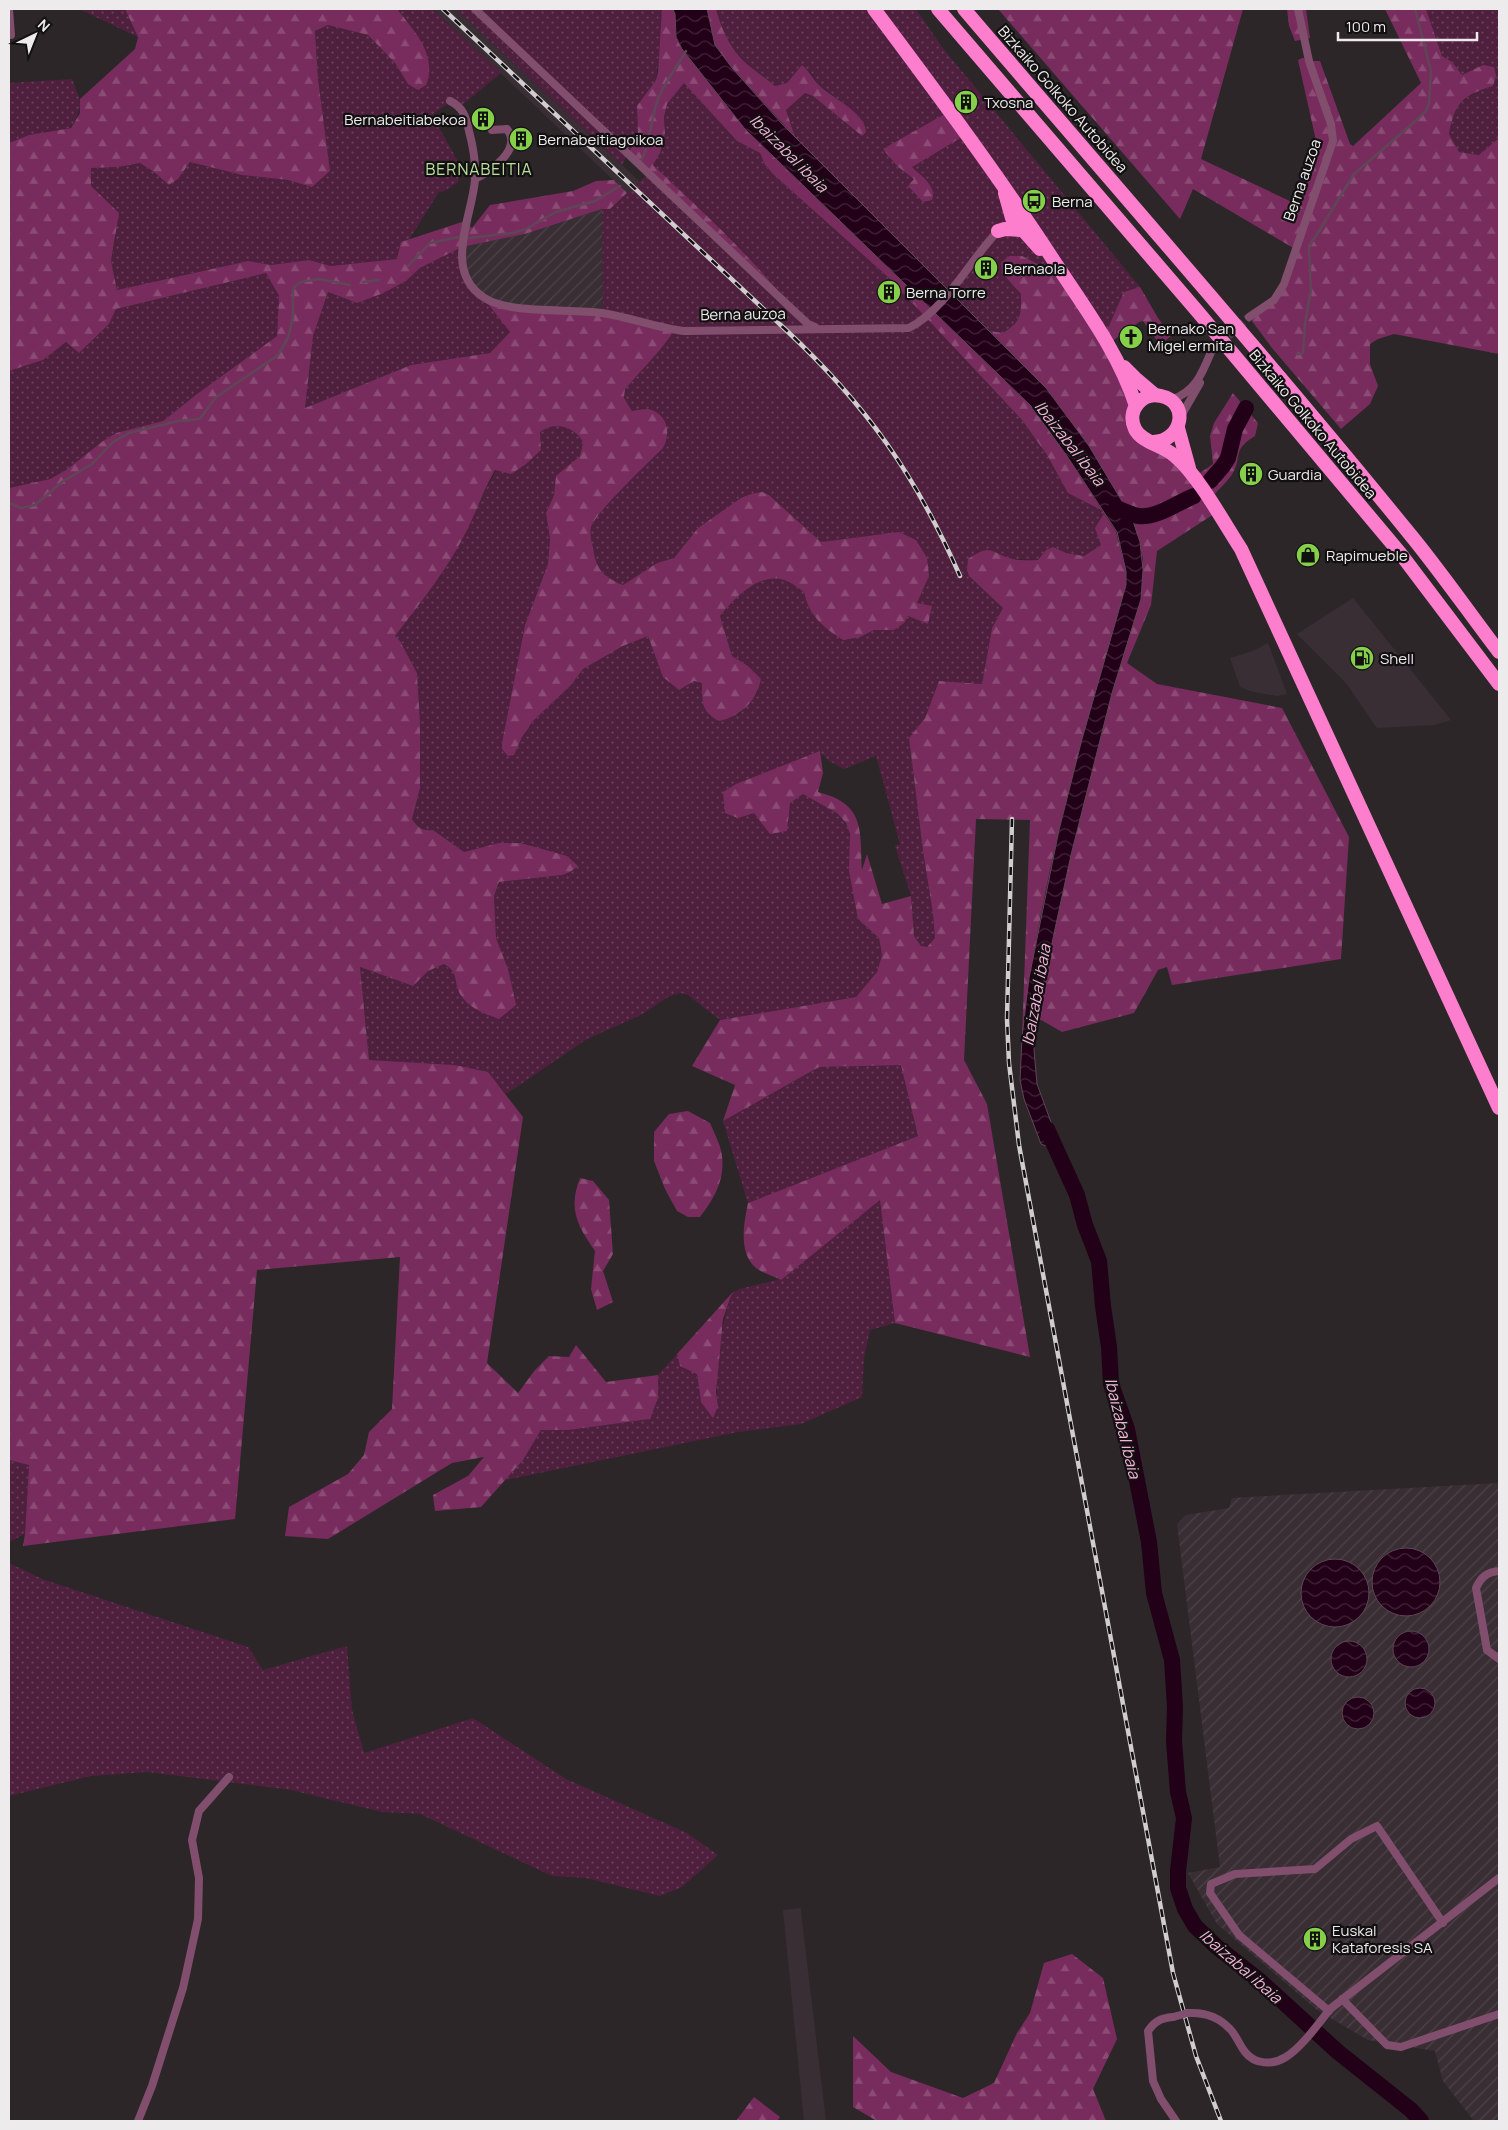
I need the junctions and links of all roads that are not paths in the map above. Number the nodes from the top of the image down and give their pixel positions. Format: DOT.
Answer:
graph roads {
  1 [pos="9,9"];
  2 [pos="475,9"];
  3 [pos="874,9"];
  4 [pos="938,9"];
  5 [pos="964,9"];
  6 [pos="1298,9"];
  7 [pos="11,35"];
  8 [pos="450,101"];
  9 [pos="492,130"];
  10 [pos="999,178"];
  11 [pos="475,179"];
  12 [pos="1011,214"];
  13 [pos="1021,230"];
  14 [pos="998,231"];
  15 [pos="1053,260"];
  16 [pos="1249,317"];
  17 [pos="822,328"];
  18 [pos="1210,352"];
  19 [pos="1117,359"];
  20 [pos="1201,376"];
  21 [pos="1156,395"];
  22 [pos="1171,400"];
  23 [pos="1136,406"];
  24 [pos="1179,424"];
  25 [pos="1153,442"];
  26 [pos="1191,473"];
  27 [pos="1499,652"];
  28 [pos="1499,684"];
  29 [pos="1499,1108"];
  30 [pos="1499,1572"];
  31 [pos="1499,1659"];
  32 [pos="229,1777"];
  33 [pos="1499,1878"];
  34 [pos="1443,1923"];
  35 [pos="1342,1999"];
  36 [pos="1328,2011"];
  37 [pos="1499,2014"];
  38 [pos="138,2121"];
  39 [pos="1176,2121"];
  1 -- 7 [label="street"];
  2 -- 17 [label="street"];
  3 -- 10 [label="highway"];
  4 -- 28 [label="highway, Bizkaiko Golkoko Autobidea"];
  5 -- 27 [label="highway, Bizkaiko Golkoko Autobidea"];
  6 -- 16 [label="street, Berna auzoa"];
  8 -- 11 [label="street"];
  9 -- 11 [label="street"];
  10 -- 12 [label="highway"];
  10 -- 15 [label="highway"];
  11 -- 17 [label="street, Berna auzoa"];
  12 -- 13 [label="highway"];
  12 -- 14 [label="highway"];
  13 -- 14 [label="highway"];
  13 -- 15 [label="highway"];
  14 -- 17 [label="street, Berna auzoa"];
  15 -- 19 [label="highway"];
  18 -- 20 [label="street"];
  19 -- 21 [label="highway"];
  19 -- 23 [label="highway"];
  20 -- 22 [label="street"];
  20 -- 24 [label="street"];
  21 -- 22 [label="highway"];
  21 -- 23 [label="highway"];
  22 -- 24 [label="highway"];
  23 -- 25 [label="highway"];
  24 -- 25 [label="highway"];
  24 -- 26 [label="highway"];
  25 -- 26 [label="highway"];
  26 -- 29 [label="highway"];
  30 -- 31 [label="street"];
  32 -- 38 [label="street"];
  33 -- 34 [label="street"];
  34 -- 35 [label="street"];
  34 -- 36 [label="street"];
  35 -- 36 [label="street"];
  35 -- 37 [label="street"];
  36 -- 39 [label="street, bridge"];
}
